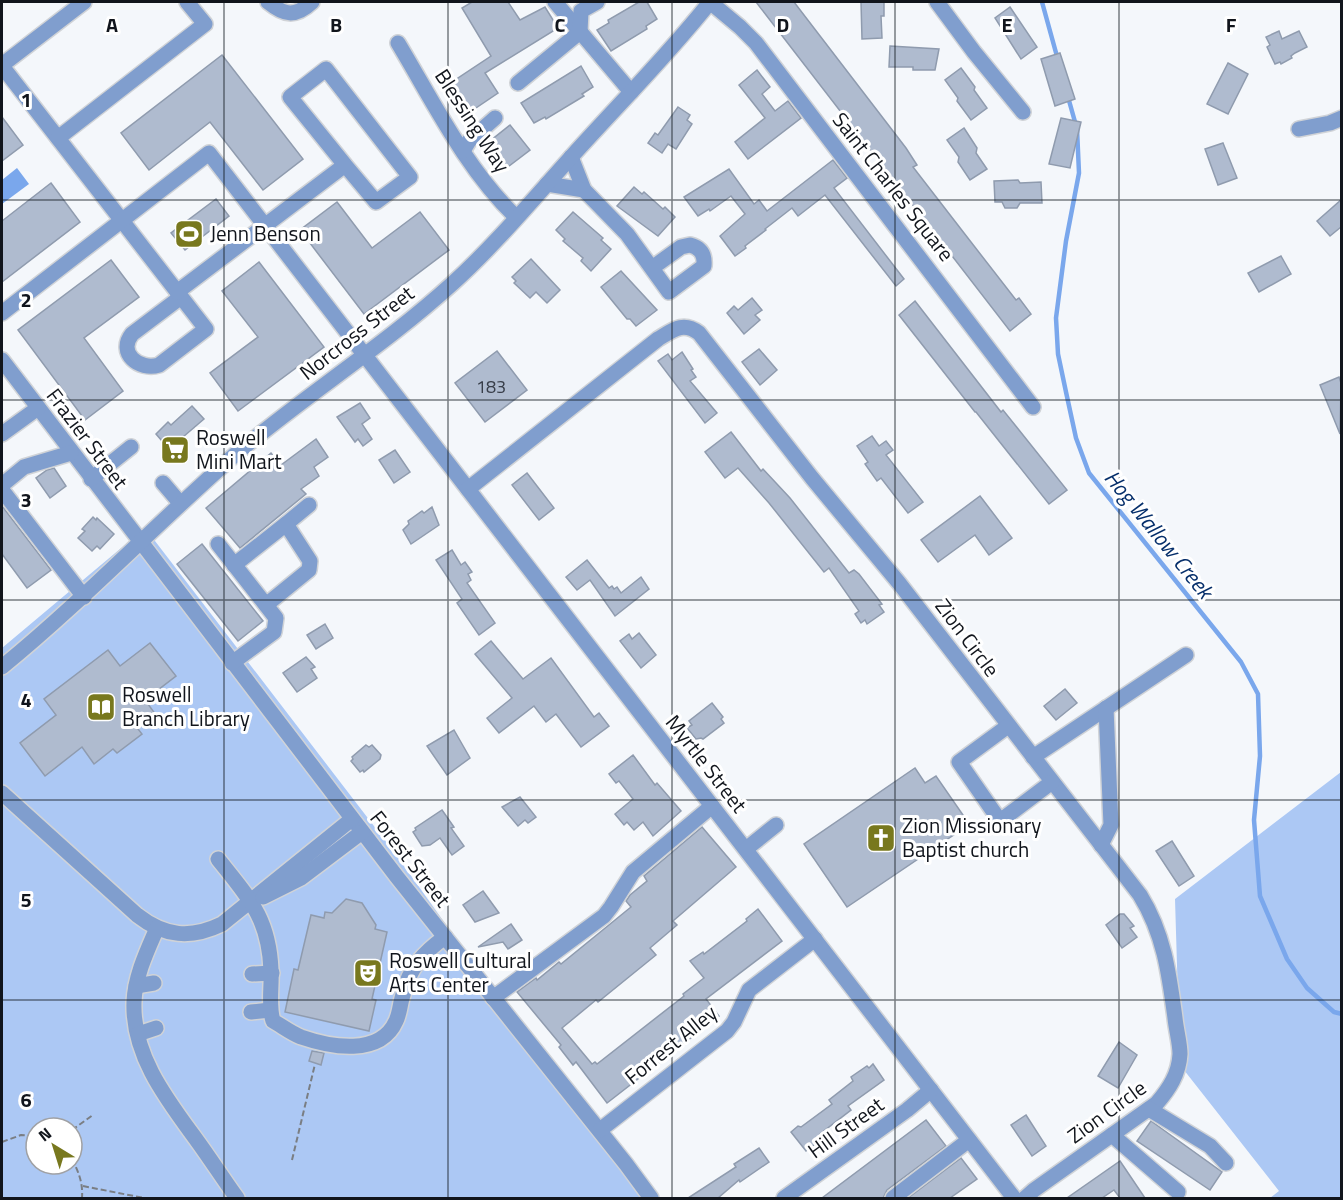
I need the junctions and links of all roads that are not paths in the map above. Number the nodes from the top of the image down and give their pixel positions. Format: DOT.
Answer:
graph roads {
  1 [pos="84,2"];
  2 [pos="187,2"];
  3 [pos="267,2"];
  4 [pos="312,2"];
  5 [pos="555,2"];
  6 [pos="597,2"];
  7 [pos="710,2"];
  8 [pos="938,2"];
  9 [pos="580,32"];
  10 [pos="398,43"];
  11 [pos="2,66"];
  12 [pos="518,83"];
  13 [pos="631,92"];
  14 [pos="1023,112"];
  15 [pos="495,118"];
  16 [pos="1341,118"];
  17 [pos="1299,129"];
  18 [pos="58,138"];
  19 [pos="463,151"];
  20 [pos="571,157"];
  21 [pos="345,165"];
  22 [pos="547,183"];
  23 [pos="584,190"];
  24 [pos="516,217"];
  25 [pos="122,221"];
  26 [pos="265,226"];
  27 [pos="652,268"];
  28 [pos="179,294"];
  29 [pos="2,313"];
  30 [pos="364,356"];
  31 [pos="2,360"];
  32 [pos="1033,407"];
  33 [pos="38,408"];
  34 [pos="2,434"];
  35 [pos="131,447"];
  36 [pos="71,453"];
  37 [pos="91,479"];
  38 [pos="163,483"];
  39 [pos="2,485"];
  40 [pos="468,489"];
  41 [pos="2,490"];
  42 [pos="180,503"];
  43 [pos="309,505"];
  44 [pos="286,524"];
  45 [pos="140,543"];
  46 [pos="218,544"];
  47 [pos="234,565"];
  48 [pos="84,597"];
  49 [pos="266,605"];
  50 [pos="1186,655"];
  51 [pos="232,663"];
  52 [pos="2,667"];
  53 [pos="1106,708"];
  54 [pos="1008,726"];
  55 [pos="1033,758"];
  56 [pos="1052,783"];
  57 [pos="2,793"];
  58 [pos="712,806"];
  59 [pos="352,819"];
  60 [pos="776,825"];
  61 [pos="362,832"];
  62 [pos="1101,845"];
  63 [pos="746,849"];
  64 [pos="218,859"];
  65 [pos="252,902"];
  66 [pos="157,928"];
  67 [pos="445,937"];
  68 [pos="814,939"];
  69 [pos="272,973"];
  70 [pos="252,974"];
  71 [pos="154,983"];
  72 [pos="136,986"];
  73 [pos="493,998"];
  74 [pos="270,1010"];
  75 [pos="251,1012"];
  76 [pos="156,1028"];
  77 [pos="138,1034"];
  78 [pos="931,1090"];
  79 [pos="1149,1109"];
  80 [pos="600,1130"];
  81 [pos="1112,1135"];
  82 [pos="969,1140"];
  83 [pos="1226,1163"];
  84 [pos="1178,1192"];
  85 [pos="237,1198"];
  86 [pos="651,1198"];
  87 [pos="784,1198"];
  88 [pos="893,1198"];
  89 [pos="1014,1198"];
  90 [pos="1025,1198"];
  1 -- 11 [label="street"];
  2 -- 18 [label="street"];
  3 -- 4 [label="street"];
  5 -- 9 [label="street"];
  6 -- 9 [label="street"];
  7 -- 13 [label="street, Norcross Street"];
  7 -- 32 [label="street, Saint Charles Square"];
  8 -- 14 [label="street"];
  9 -- 12 [label="street"];
  9 -- 13 [label="street"];
  10 -- 19 [label="street, Blessing Way"];
  11 -- 18 [label="street"];
  13 -- 20 [label="street, Norcross Street"];
  15 -- 19 [label="street"];
  16 -- 17 [label="street"];
  18 -- 25 [label="street"];
  19 -- 24 [label="street, Blessing Way"];
  20 -- 22 [label="street, Norcross Street"];
  20 -- 23 [label="street"];
  21 -- 21 [label="street"];
  21 -- 26 [label="street"];
  22 -- 23 [label="street"];
  22 -- 24 [label="street, Norcross Street"];
  23 -- 27 [label="street"];
  24 -- 30 [label="street, Norcross Street"];
  25 -- 26 [label="street, Myrtle Street"];
  25 -- 28 [label="street"];
  25 -- 29 [label="street"];
  26 -- 28 [label="street"];
  26 -- 30 [label="street, Myrtle Street"];
  27 -- 27 [label="street"];
  28 -- 28 [label="street"];
  30 -- 40 [label="street, Myrtle Street"];
  30 -- 42 [label="street, Norcross Street"];
  31 -- 33 [label="street, Frazier Street"];
  33 -- 34 [label="street"];
  33 -- 36 [label="street, Frazier Street"];
  35 -- 37 [label="street"];
  36 -- 37 [label="street, Frazier Street"];
  36 -- 39 [label="street"];
  37 -- 45 [label="street, Frazier Street"];
  38 -- 42 [label="street"];
  40 -- 54 [label="street, Zion Circle"];
  40 -- 58 [label="street, Myrtle Street"];
  41 -- 48 [label="street"];
  42 -- 45 [label="street, Norcross Street"];
  43 -- 44 [label="street"];
  44 -- 47 [label="street"];
  44 -- 49 [label="street"];
  45 -- 48 [label="street, Norcross Street"];
  45 -- 51 [label="street, Forest Street"];
  46 -- 47 [label="street"];
  47 -- 49 [label="street"];
  48 -- 52 [label="street, Norcross Street"];
  49 -- 51 [label="street"];
  50 -- 53 [label="street"];
  51 -- 59 [label="street, Forest Street"];
  53 -- 55 [label="street"];
  53 -- 62 [label="street"];
  54 -- 55 [label="street, Zion Circle"];
  54 -- 56 [label="street"];
  55 -- 56 [label="street, Zion Circle"];
  56 -- 62 [label="street, Zion Circle"];
  57 -- 66 [label="street"];
  58 -- 63 [label="street, Myrtle Street"];
  58 -- 73 [label="street"];
  59 -- 61 [label="street, Forest Street"];
  59 -- 65 [label="street"];
  60 -- 63 [label="street"];
  61 -- 65 [label="street"];
  61 -- 67 [label="street, Forest Street"];
  62 -- 79 [label="street, Zion Circle"];
  63 -- 68 [label="street, Myrtle Street"];
  64 -- 65 [label="street"];
  65 -- 66 [label="street"];
  65 -- 69 [label="street"];
  66 -- 72 [label="street"];
  67 -- 73 [label="street, Forest Street"];
  67 -- 74 [label="street"];
  68 -- 78 [label="street, Myrtle Street"];
  68 -- 80 [label="street, Forrest Alley"];
  69 -- 70 [label="street"];
  69 -- 74 [label="street"];
  71 -- 72 [label="street"];
  72 -- 77 [label="street"];
  73 -- 80 [label="street, Forest Street"];
  74 -- 75 [label="street"];
  76 -- 77 [label="street"];
  77 -- 85 [label="street"];
  78 -- 82 [label="street, Myrtle Street"];
  78 -- 87 [label="street, Hill Street"];
  79 -- 81 [label="street, Zion Circle"];
  79 -- 83 [label="street"];
  80 -- 86 [label="street, Forest Street"];
  81 -- 84 [label="street"];
  81 -- 90 [label="street, Zion Circle"];
  82 -- 88 [label="street"];
  82 -- 89 [label="street, Myrtle Street"];
}
